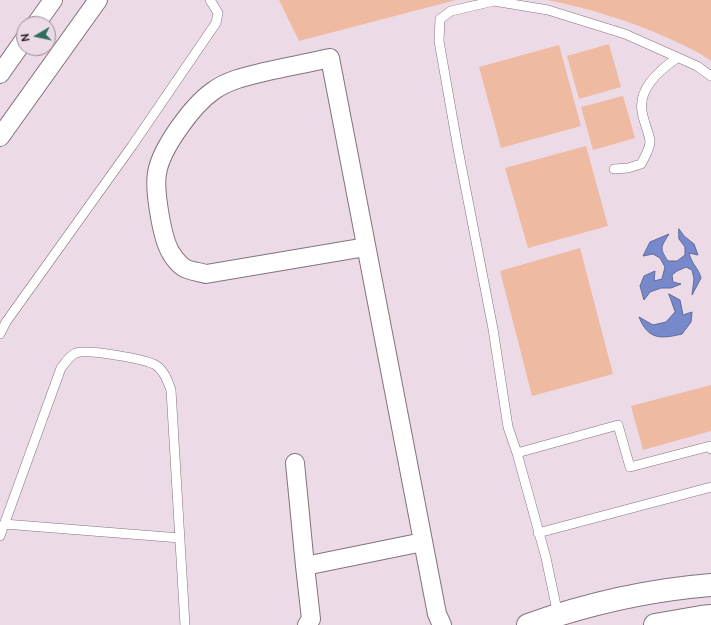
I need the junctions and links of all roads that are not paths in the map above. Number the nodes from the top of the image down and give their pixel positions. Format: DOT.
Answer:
graph roads {
  1 [pos="53,0"];
  2 [pos="98,0"];
  3 [pos="210,0"];
  4 [pos="493,1"];
  5 [pos="42,16"];
  6 [pos="16,51"];
  7 [pos="677,58"];
  8 [pos="0,74"];
  9 [pos="711,76"];
  10 [pos="0,137"];
  11 [pos="614,169"];
  12 [pos="366,247"];
  13 [pos="0,334"];
  14 [pos="711,449"];
  15 [pos="517,452"];
  16 [pos="295,462"];
  17 [pos="711,487"];
  18 [pos="4,524"];
  19 [pos="538,533"];
  20 [pos="0,536"];
  21 [pos="180,538"];
  22 [pos="423,542"];
  23 [pos="304,566"];
  24 [pos="711,584"];
  25 [pos="558,615"];
  26 [pos="711,616"];
  27 [pos="313,623"];
  28 [pos="185,625"];
  29 [pos="442,625"];
  30 [pos="528,625"];
  31 [pos="655,625"];
  1 -- 5 [label="street"];
  2 -- 10 [label="street"];
  3 -- 13 [label="lane"];
  4 -- 7 [label="lane"];
  4 -- 15 [label="lane"];
  6 -- 8 [label="street"];
  7 -- 9 [label="lane"];
  7 -- 11 [label="lane"];
  12 -- 12 [label="street"];
  12 -- 22 [label="street"];
  14 -- 15 [label="lane"];
  15 -- 19 [label="lane"];
  16 -- 23 [label="street"];
  17 -- 19 [label="lane"];
  18 -- 20 [label="lane"];
  18 -- 21 [label="lane"];
  18 -- 21 [label="lane"];
  19 -- 25 [label="lane"];
  21 -- 28 [label="lane"];
  22 -- 23 [label="street"];
  22 -- 29 [label="street"];
  23 -- 27 [label="street"];
  24 -- 25 [label="main road"];
  25 -- 30 [label="main road"];
  26 -- 31 [label="main road"];
}
